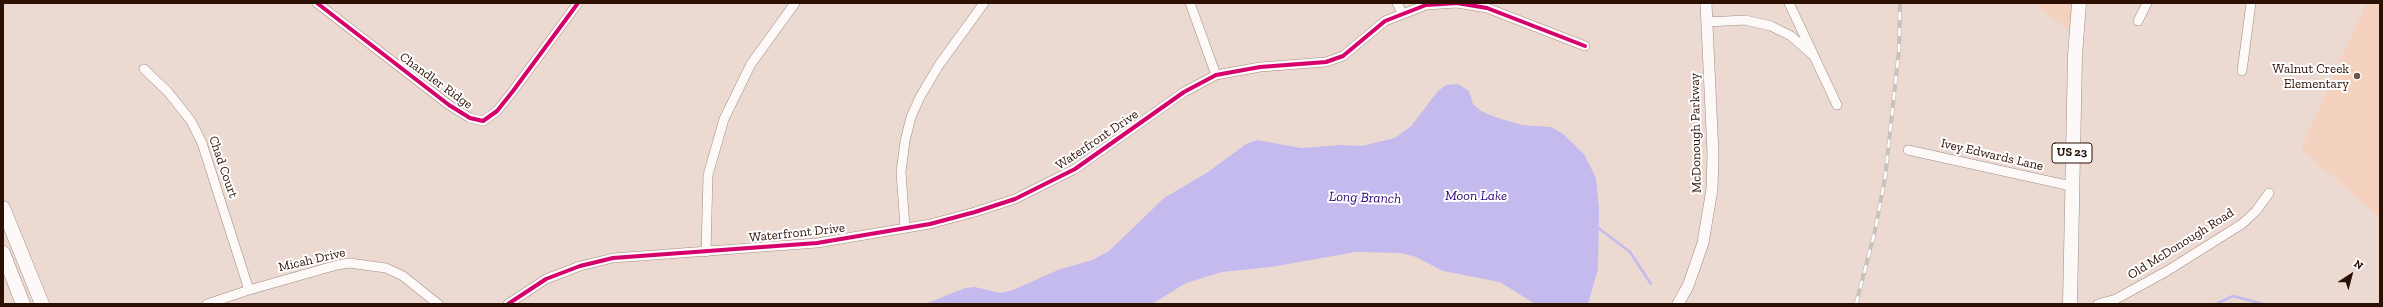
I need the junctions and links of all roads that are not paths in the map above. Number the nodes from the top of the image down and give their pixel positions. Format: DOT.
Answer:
graph roads {
  1 [pos="317,3"];
  2 [pos="578,3"];
  3 [pos="795,3"];
  4 [pos="984,3"];
  5 [pos="1190,3"];
  6 [pos="1397,3"];
  7 [pos="1706,3"];
  8 [pos="1789,3"];
  9 [pos="2079,3"];
  10 [pos="2147,3"];
  11 [pos="2251,3"];
  12 [pos="1402,13"];
  13 [pos="1707,22"];
  14 [pos="2138,22"];
  15 [pos="1585,46"];
  16 [pos="1814,56"];
  17 [pos="144,69"];
  18 [pos="2242,71"];
  19 [pos="1216,75"];
  20 [pos="1837,104"];
  21 [pos="1908,150"];
  22 [pos="2071,186"];
  23 [pos="2269,193"];
  24 [pos="3,208"];
  25 [pos="905,228"];
  26 [pos="706,252"];
  27 [pos="3,253"];
  28 [pos="249,290"];
  29 [pos="23,304"];
  30 [pos="42,304"];
  31 [pos="207,304"];
  32 [pos="438,304"];
  33 [pos="508,304"];
  34 [pos="1678,304"];
  35 [pos="2070,304"];
  36 [pos="2098,304"];
  1 -- 2 [label="street, Chandler Ridge"];
  3 -- 26 [label="street"];
  4 -- 25 [label="street"];
  5 -- 19 [label="street"];
  6 -- 12 [label="street"];
  7 -- 13 [label="street, McDonough Parkway"];
  8 -- 16 [label="street"];
  9 -- 22 [label="main road, US 23"];
  10 -- 14 [label="street"];
  11 -- 18 [label="street"];
  12 -- 15 [label="street, Waterfront Drive"];
  12 -- 19 [label="street, Waterfront Drive"];
  13 -- 16 [label="street"];
  13 -- 34 [label="street, McDonough Parkway"];
  16 -- 20 [label="street"];
  17 -- 28 [label="street, Chad Court"];
  19 -- 25 [label="street, Waterfront Drive"];
  21 -- 22 [label="street, Ivey Edwards Lane"];
  22 -- 35 [label="main road, US 23"];
  23 -- 36 [label="street, Old McDonough Road"];
  24 -- 30 [label="main road"];
  25 -- 26 [label="street, Waterfront Drive"];
  26 -- 33 [label="street, Waterfront Drive"];
  27 -- 29 [label="main road"];
  28 -- 31 [label="street, Micah Drive"];
  28 -- 32 [label="street, Micah Drive"];
}
